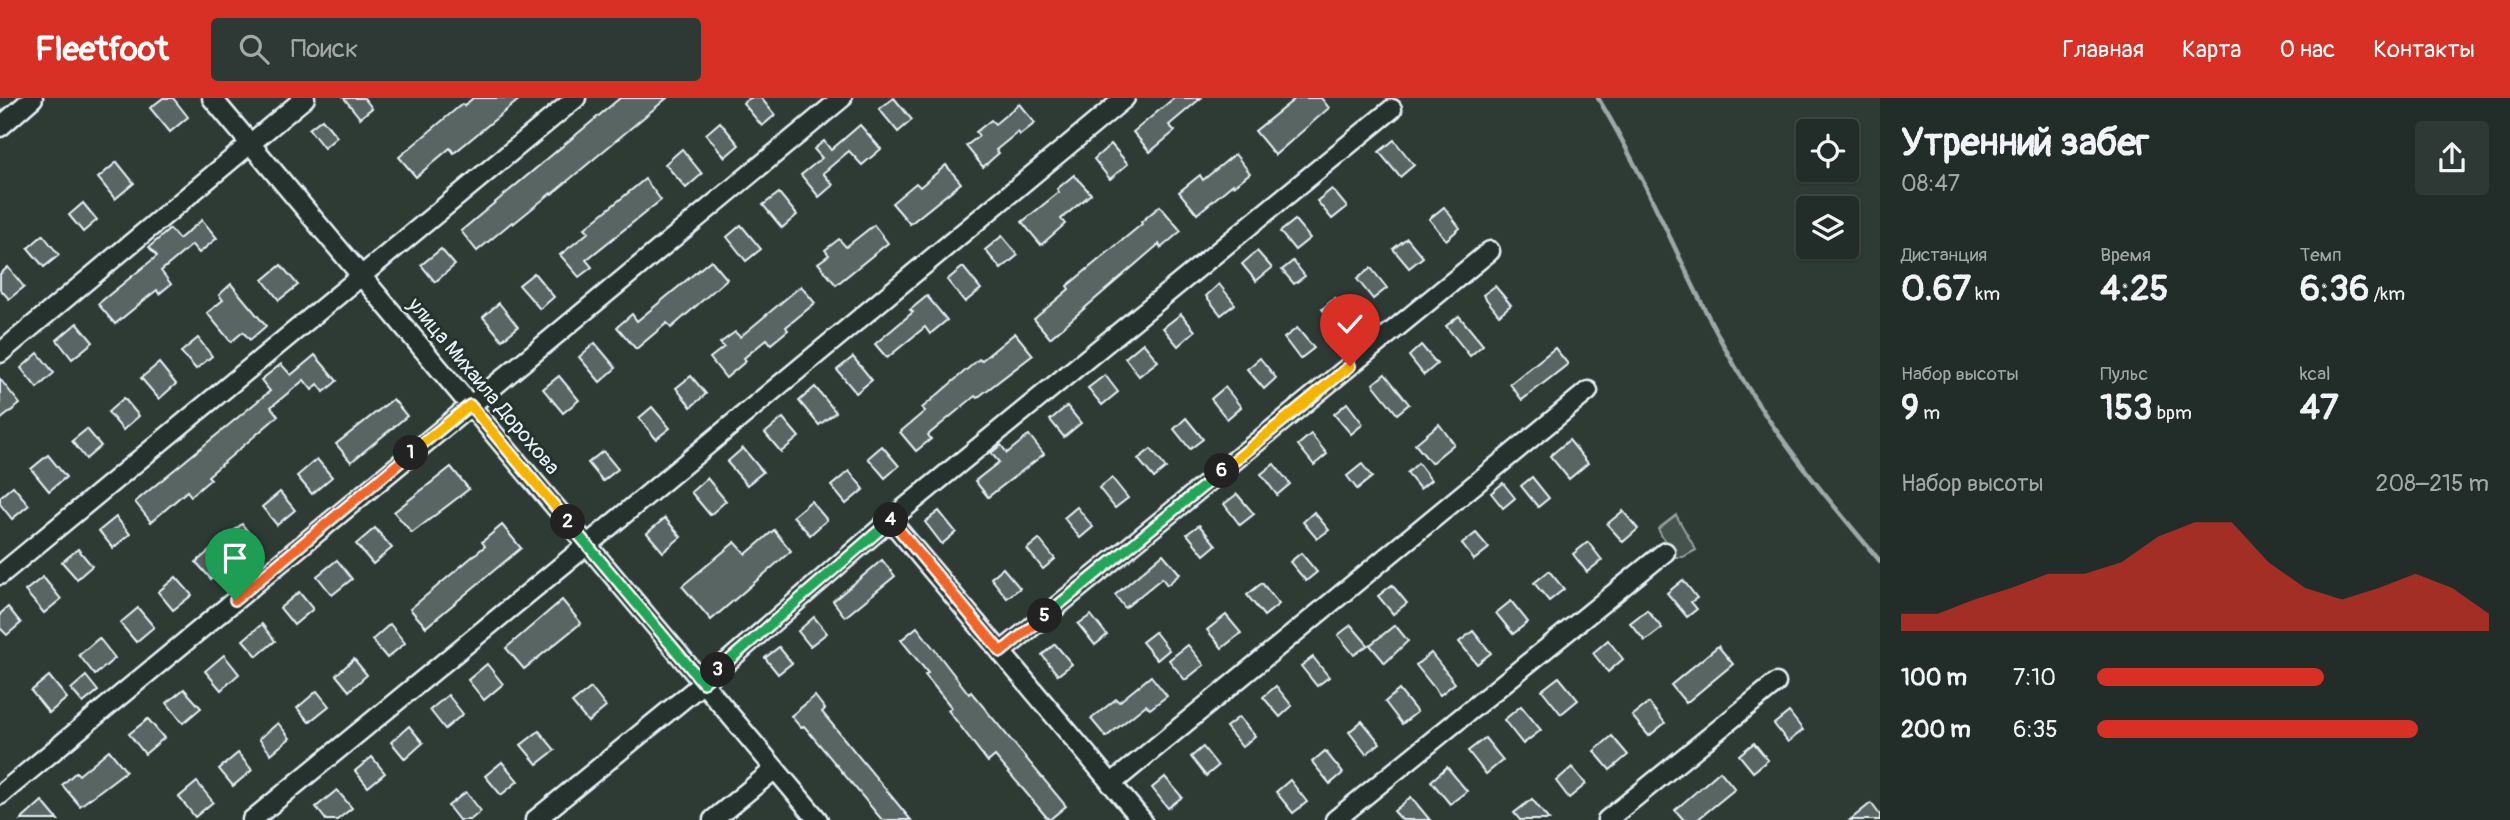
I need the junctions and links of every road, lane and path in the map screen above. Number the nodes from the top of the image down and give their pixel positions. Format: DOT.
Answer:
graph roads {
  1 [pos="33,98"];
  2 [pos="212,98"];
  3 [pos="305,98"];
  4 [pos="576,98"];
  5 [pos="842,98"];
  6 [pos="1125,98"];
  7 [pos="1392,109"];
  8 [pos="0,127"];
  9 [pos="250,144"];
  10 [pos="1490,251"];
  11 [pos="360,275"];
  12 [pos="0,353"];
  13 [pos="1588,391"];
  14 [pos="470,405"];
  15 [pos="890,520"];
  16 [pos="587,545"];
  17 [pos="1665,552"];
  18 [pos="0,575"];
  19 [pos="1001,652"];
  20 [pos="703,683"];
  21 [pos="1776,683"];
  22 [pos="775,768"];
  23 [pos="1111,784"];
  24 [pos="0,794"];
  25 [pos="253,820"];
  26 [pos="535,820"];
  27 [pos="713,820"];
  28 [pos="818,820"];
  29 [pos="1142,820"];
  30 [pos="1335,820"];
  31 [pos="1607,820"];
  1 -- 8 [label="street"];
  2 -- 9 [label="street, улица Михаила Дорохова"];
  3 -- 9 [label="street"];
  4 -- 11 [label="street"];
  5 -- 14 [label="street"];
  6 -- 16 [label="street"];
  7 -- 15 [label="street"];
  9 -- 11 [label="street, улица Михаила Дорохова"];
  9 -- 12 [label="street"];
  10 -- 19 [label="street"];
  11 -- 14 [label="street, улица Михаила Дорохова"];
  11 -- 18 [label="street"];
  13 -- 23 [label="street"];
  14 -- 16 [label="street, улица Михаила Дорохова"];
  14 -- 24 [label="street"];
  15 -- 19 [label="street"];
  15 -- 20 [label="street"];
  16 -- 20 [label="street, улица Михаила Дорохова"];
  16 -- 25 [label="street"];
  17 -- 30 [label="street"];
  19 -- 23 [label="street"];
  20 -- 22 [label="street, улица Михаила Дорохова"];
  20 -- 26 [label="street"];
  21 -- 31 [label="street"];
  22 -- 27 [label="street"];
  22 -- 28 [label="street, улица Михаила Дорохова"];
  23 -- 29 [label="street"];
}
